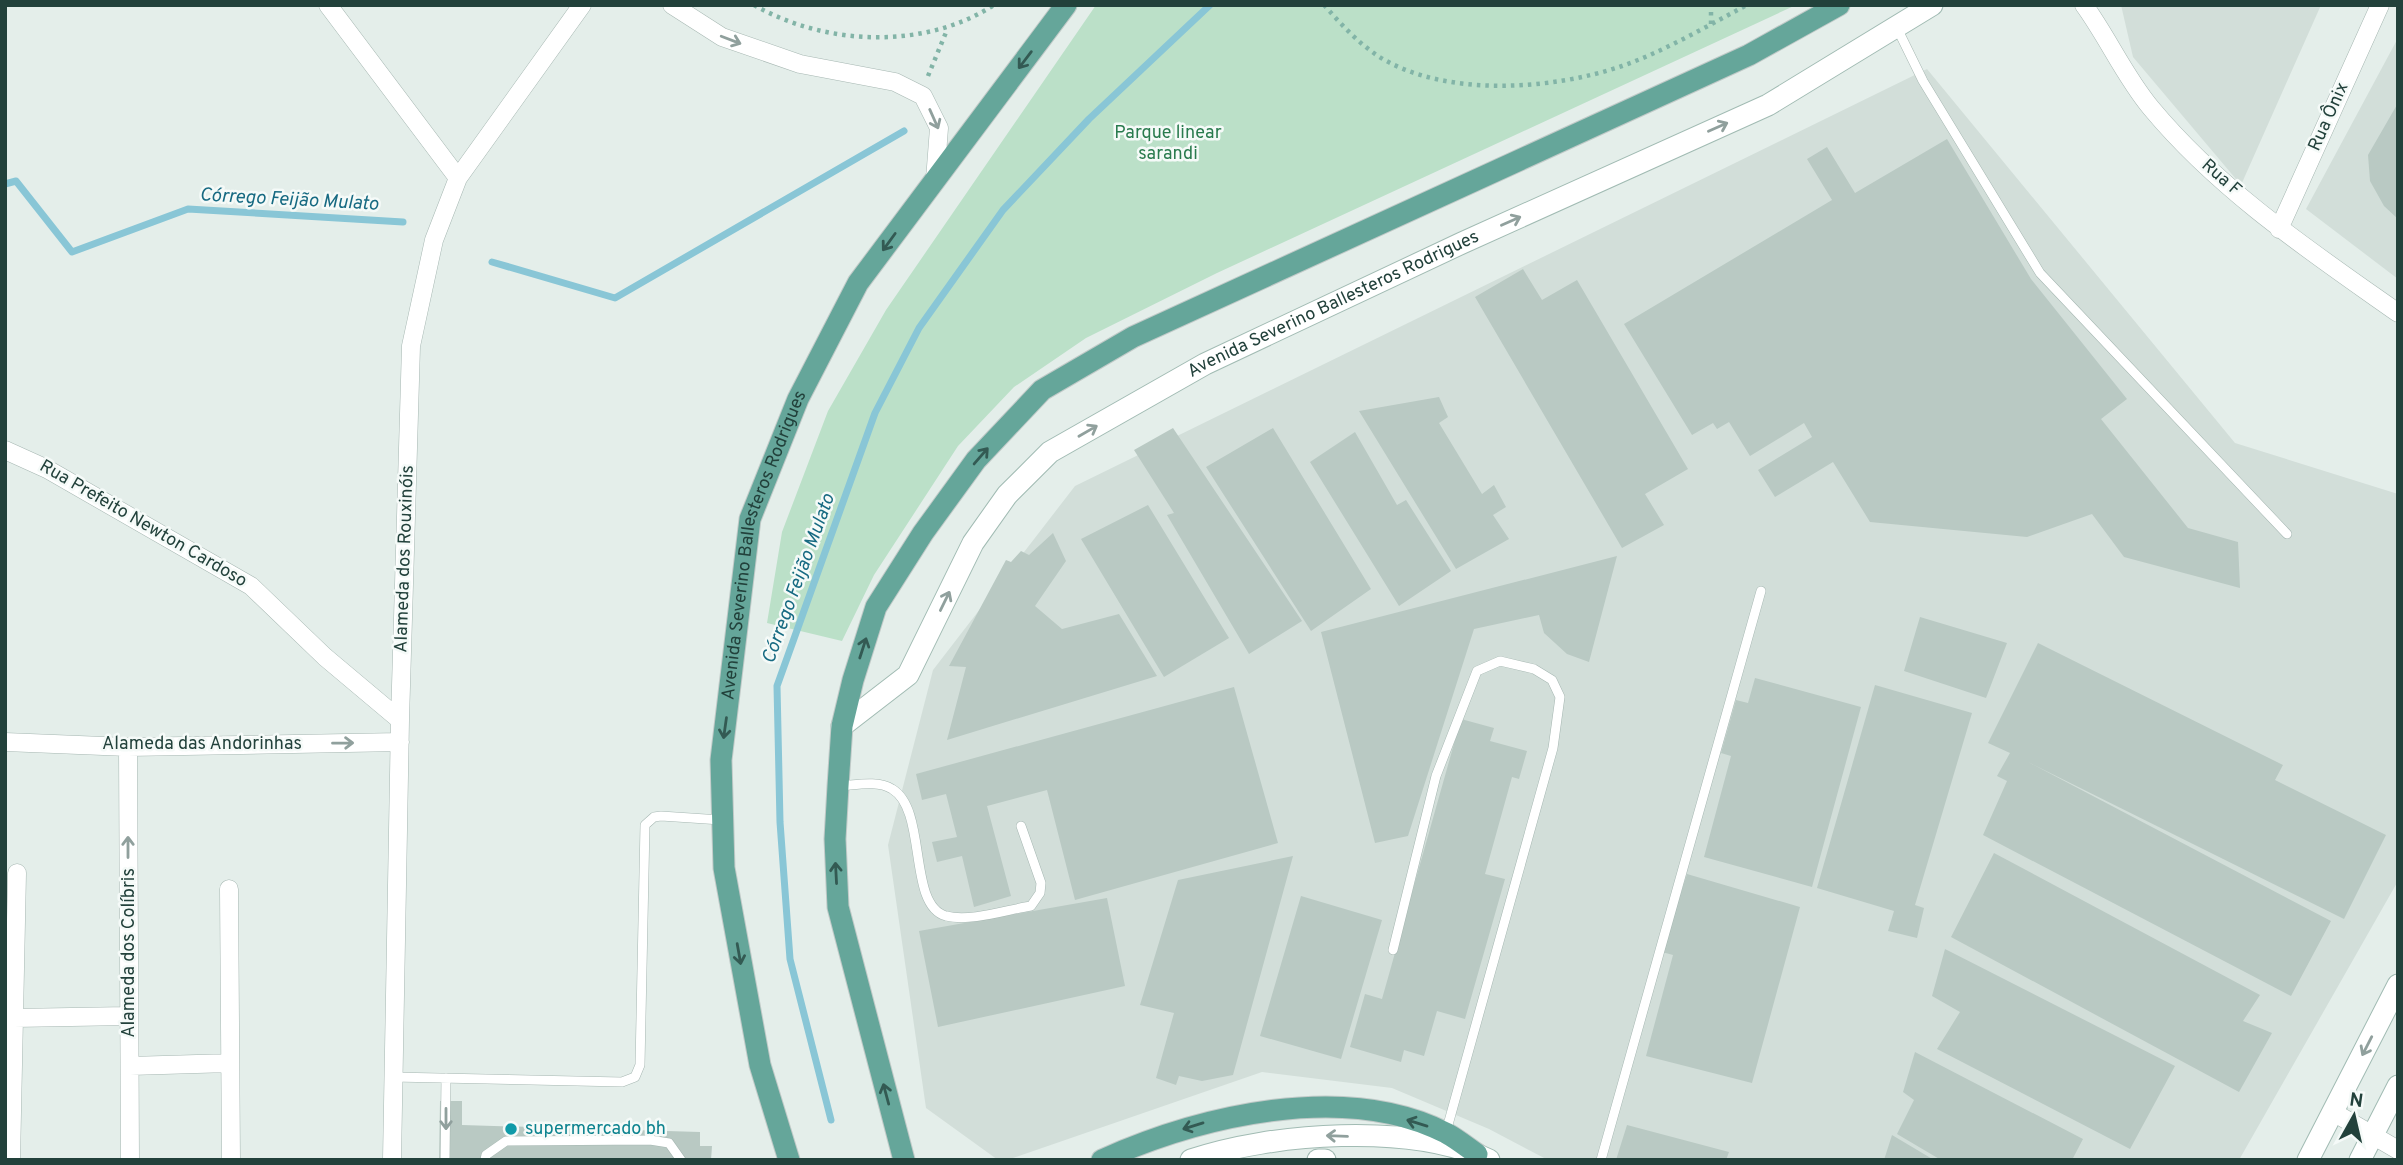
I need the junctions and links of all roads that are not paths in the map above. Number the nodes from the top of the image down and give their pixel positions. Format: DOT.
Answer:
graph roads {
  1 [pos="328,5"];
  2 [pos="582,5"];
  3 [pos="672,5"];
  4 [pos="1066,5"];
  5 [pos="1839,5"];
  6 [pos="1931,5"];
  7 [pos="2084,5"];
  8 [pos="2380,5"];
  9 [pos="1897,26"];
  10 [pos="458,178"];
  11 [pos="935,180"];
  12 [pos="2279,229"];
  13 [pos="2398,313"];
  14 [pos="5,450"];
  15 [pos="2287,534"];
  16 [pos="1761,591"];
  17 [pos="400,720"];
  18 [pos="842,726"];
  19 [pos="5,742"];
  20 [pos="400,742"];
  21 [pos="128,747"];
  22 [pos="838,786"];
  23 [pos="721,820"];
  24 [pos="1021,826"];
  25 [pos="17,873"];
  26 [pos="229,889"];
  27 [pos="1393,950"];
  28 [pos="2398,985"];
  29 [pos="128,1016"];
  30 [pos="14,1018"];
  31 [pos="230,1063"];
  32 [pos="760,1065"];
  33 [pos="131,1066"];
  34 [pos="393,1077"];
  35 [pos="446,1078"];
  36 [pos="2398,1086"];
  37 [pos="2333,1112"];
  38 [pos="895,1128"];
  39 [pos="1446,1134"];
  40 [pos="2372,1136"];
  41 [pos="2398,1150"];
  42 [pos="1483,1157"];
  43 [pos="12,1160"];
  44 [pos="130,1160"];
  45 [pos="231,1160"];
  46 [pos="393,1160"];
  47 [pos="445,1160"];
  48 [pos="485,1160"];
  49 [pos="681,1160"];
  50 [pos="778,1160"];
  51 [pos="789,1160"];
  52 [pos="884,1160"];
  53 [pos="904,1160"];
  54 [pos="1102,1160"];
  55 [pos="1191,1160"];
  56 [pos="1318,1160"];
  57 [pos="1325,1160"];
  58 [pos="1601,1160"];
  59 [pos="2308,1160"];
  60 [pos="2360,1160"];
  1 -- 10 [label="street"];
  2 -- 10 [label="street, Alameda dos Rouxinóis"];
  3 -- 11 [label="street, one-way"];
  4 -- 11 [label="main road, Avenida Severino Ballesteros Rodrigues, one-way"];
  18 -- 5 [label="main road, one-way"];
  6 -- 9 [label="street, Avenida Severino Ballesteros Rodrigues"];
  7 -- 12 [label="street, Rua F"];
  8 -- 12 [label="street, Rua Ônix"];
  9 -- 15 [label="lane"];
  18 -- 9 [label="street, Avenida Severino Ballesteros Rodrigues, one-way"];
  10 -- 17 [label="street, Alameda dos Rouxinóis"];
  11 -- 23 [label="main road, Avenida Severino Ballesteros Rodrigues, one-way"];
  12 -- 13 [label="street, Rua F"];
  14 -- 17 [label="street, Rua Prefeito Newton Cardoso"];
  16 -- 58 [label="lane"];
  17 -- 20 [label="street, Alameda dos Rouxinóis"];
  18 -- 22 [label="main road"];
  19 -- 21 [label="street, Alameda das Andorinhas"];
  21 -- 20 [label="street, Alameda das Andorinhas, one-way"];
  20 -- 34 [label="street, Alameda dos Rouxinóis"];
  29 -- 21 [label="street, Alameda dos Colíbris, one-way"];
  22 -- 24 [label="lane"];
  38 -- 22 [label="main road, one-way"];
  23 -- 32 [label="main road, Avenida Severino Ballesteros Rodrigues, one-way"];
  23 -- 35 [label="lane"];
  25 -- 30 [label="street"];
  26 -- 31 [label="street"];
  27 -- 39 [label="lane"];
  28 -- 37 [label="street, one-way"];
  29 -- 30 [label="street"];
  29 -- 33 [label="street, Alameda dos Colíbris"];
  30 -- 43 [label="street"];
  31 -- 33 [label="street"];
  31 -- 45 [label="street"];
  32 -- 50 [label="main road"];
  32 -- 51 [label="main road, Avenida Severino Ballesteros Rodrigues"];
  33 -- 44 [label="street, Alameda dos Colíbris"];
  34 -- 35 [label="lane"];
  34 -- 46 [label="street, Alameda dos Rouxinóis"];
  35 -- 47 [label="lane, one-way"];
  36 -- 40 [label="street"];
  37 -- 40 [label="street"];
  37 -- 59 [label="street"];
  38 -- 52 [label="main road"];
  38 -- 53 [label="main road"];
  39 -- 42 [label="main road"];
  39 -- 54 [label="main road, one-way"];
  40 -- 41 [label="street"];
  40 -- 60 [label="street"];
  42 -- 55 [label="street, one-way"];
  48 -- 49 [label="lane"];
  56 -- 57 [label="street"];
}
